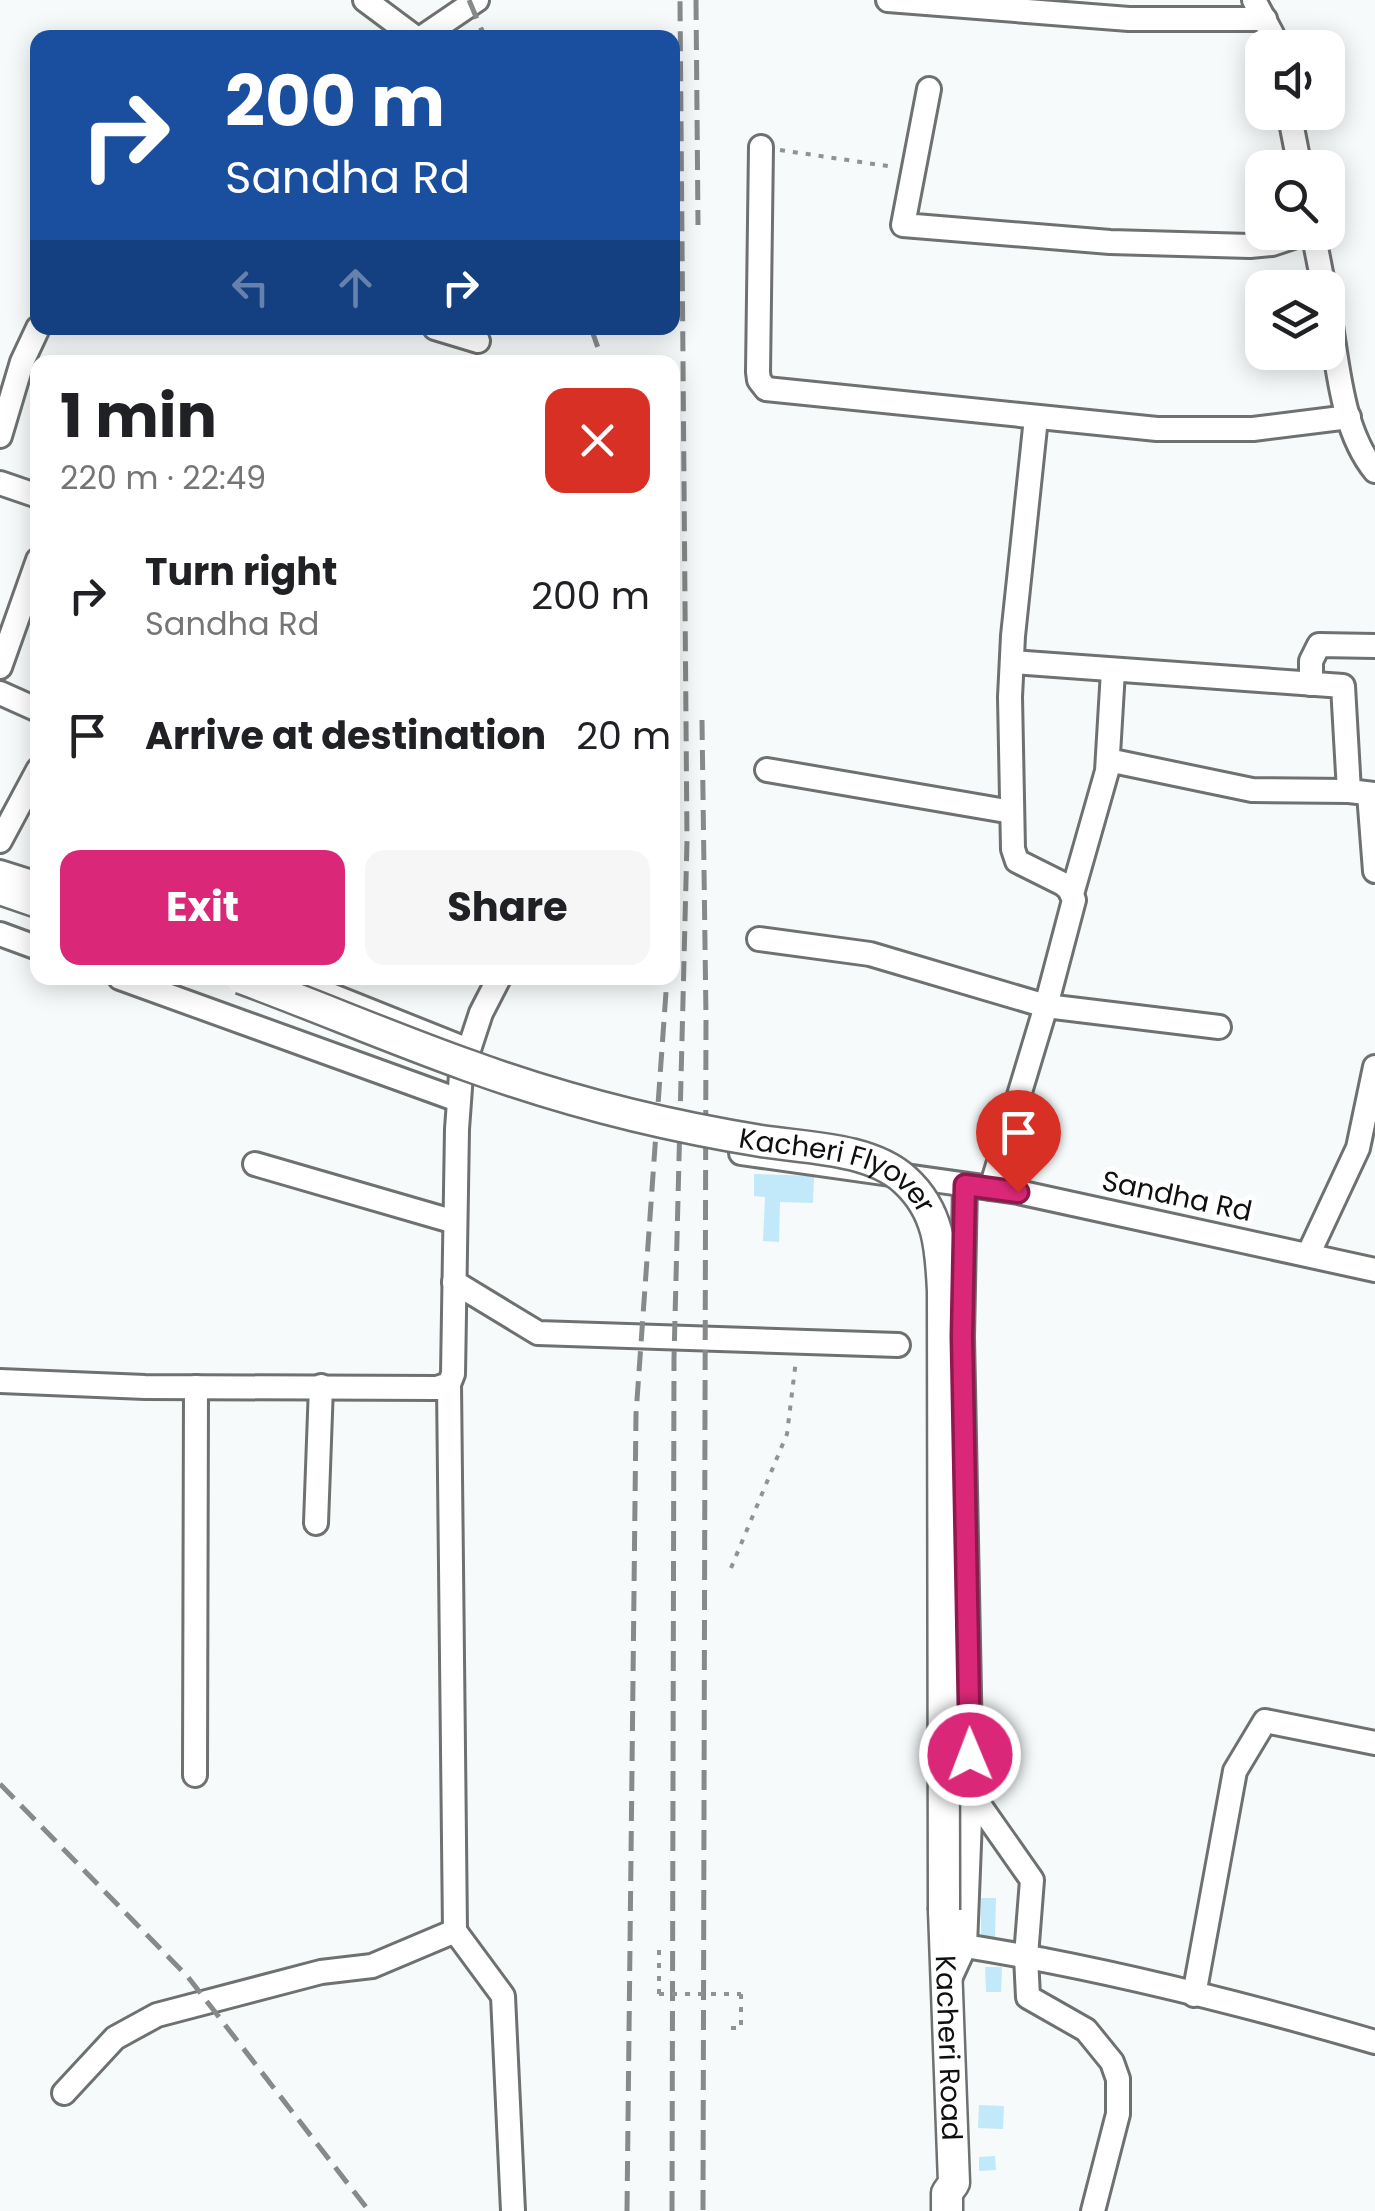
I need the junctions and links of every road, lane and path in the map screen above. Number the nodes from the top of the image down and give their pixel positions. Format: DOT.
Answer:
graph roads {
  1 [pos="365,0"];
  2 [pos="477,0"];
  3 [pos="888,0"];
  4 [pos="1260,10"];
  5 [pos="407,30"];
  6 [pos="430,30"];
  7 [pos="930,90"];
  8 [pos="761,148"];
  9 [pos="913,170"];
  10 [pos="1245,246"];
  11 [pos="35,335"];
  12 [pos="454,335"];
  13 [pos="479,344"];
  14 [pos="1341,370"];
  15 [pos="1350,417"];
  16 [pos="1036,418"];
  17 [pos="0,436"];
  18 [pos="1375,471"];
  19 [pos="0,482"];
  20 [pos="30,493"];
  21 [pos="30,583"];
  22 [pos="1375,646"];
  23 [pos="1012,662"];
  24 [pos="0,667"];
  25 [pos="1113,670"];
  26 [pos="1312,684"];
  27 [pos="0,693"];
  28 [pos="30,706"];
  29 [pos="1108,760"];
  30 [pos="767,770"];
  31 [pos="30,785"];
  32 [pos="1365,793"];
  33 [pos="1012,812"];
  34 [pos="0,841"];
  35 [pos="1375,871"];
  36 [pos="0,872"];
  37 [pos="30,881"];
  38 [pos="0,890"];
  39 [pos="1072,894"];
  40 [pos="30,899"];
  41 [pos="0,934"];
  42 [pos="760,939"];
  43 [pos="30,945"];
  44 [pos="139,985"];
  45 [pos="259,985"];
  46 [pos="306,985"];
  47 [pos="496,985"];
  48 [pos="1046,1006"];
  49 [pos="1219,1026"];
  50 [pos="468,1050"];
  51 [pos="1375,1067"];
  52 [pos="458,1100"];
  53 [pos="741,1153"];
  54 [pos="255,1164"];
  55 [pos="965,1185"];
  56 [pos="991,1188"];
  57 [pos="455,1222"];
  58 [pos="1308,1255"];
  59 [pos="1375,1270"];
  60 [pos="454,1282"];
  61 [pos="798,1342"];
  62 [pos="898,1345"];
  63 [pos="0,1381"];
  64 [pos="449,1384"];
  65 [pos="320,1386"];
  66 [pos="196,1387"];
  67 [pos="316,1523"];
  68 [pos="731,1568"];
  69 [pos="1375,1742"];
  70 [pos="195,1775"];
  71 [pos="970,1792"];
  72 [pos="944,1910"];
  73 [pos="455,1931"];
  74 [pos="965,1946"];
  75 [pos="659,1950"];
  76 [pos="1026,1956"];
  77 [pos="945,1990"];
  78 [pos="1194,1994"];
  79 [pos="731,2028"];
  80 [pos="1375,2042"];
  81 [pos="64,2093"];
  82 [pos="954,2202"];
  83 [pos="514,2211"];
  84 [pos="1093,2211"];
  1 -- 5 [label="street"];
  2 -- 6 [label="street"];
  3 -- 4 [label="street"];
  7 -- 9 [label="street"];
  8 -- 9 [label="path"];
  8 -- 16 [label="street"];
  9 -- 10 [label="street"];
  11 -- 17 [label="street"];
  12 -- 13 [label="street"];
  14 -- 15 [label="street"];
  15 -- 16 [label="street"];
  15 -- 18 [label="street"];
  16 -- 23 [label="street"];
  19 -- 20 [label="street"];
  21 -- 24 [label="street"];
  22 -- 26 [label="street"];
  23 -- 25 [label="street"];
  23 -- 33 [label="street"];
  25 -- 26 [label="street"];
  25 -- 29 [label="street"];
  26 -- 32 [label="street"];
  27 -- 28 [label="street"];
  29 -- 32 [label="street"];
  29 -- 39 [label="street"];
  30 -- 33 [label="street"];
  31 -- 34 [label="street"];
  32 -- 35 [label="street"];
  33 -- 39 [label="street"];
  36 -- 37 [label="street"];
  38 -- 40 [label="main road"];
  39 -- 48 [label="street"];
  41 -- 43 [label="street"];
  42 -- 48 [label="street"];
  44 -- 52 [label="street"];
  45 -- 72 [label="main road, Kacheri Flyover, bridge"];
  46 -- 50 [label="street"];
  47 -- 50 [label="street"];
  48 -- 49 [label="street"];
  48 -- 56 [label="street"];
  50 -- 52 [label="street"];
  51 -- 58 [label="street"];
  52 -- 57 [label="street"];
  53 -- 55 [label="street, Sandha Rd"];
  54 -- 57 [label="street"];
  55 -- 56 [label="street, Sandha Rd"];
  55 -- 71 [label="street"];
  56 -- 58 [label="street, Sandha Rd"];
  57 -- 60 [label="street"];
  58 -- 59 [label="street, Sandha Rd"];
  60 -- 61 [label="street"];
  60 -- 64 [label="street"];
  61 -- 62 [label="street"];
  61 -- 68 [label="path"];
  63 -- 66 [label="street"];
  64 -- 65 [label="street"];
  64 -- 73 [label="street"];
  65 -- 66 [label="street"];
  65 -- 67 [label="street"];
  66 -- 70 [label="street"];
  69 -- 78 [label="street"];
  71 -- 74 [label="street"];
  71 -- 76 [label="street"];
  72 -- 77 [label="main road, Kacheri Road"];
  73 -- 81 [label="street"];
  73 -- 83 [label="street"];
  74 -- 76 [label="street"];
  74 -- 77 [label="street"];
  75 -- 79 [label="path, bridge"];
  76 -- 78 [label="street"];
  76 -- 84 [label="street"];
  77 -- 82 [label="main road, Kacheri Road"];
  78 -- 80 [label="street"];
}
